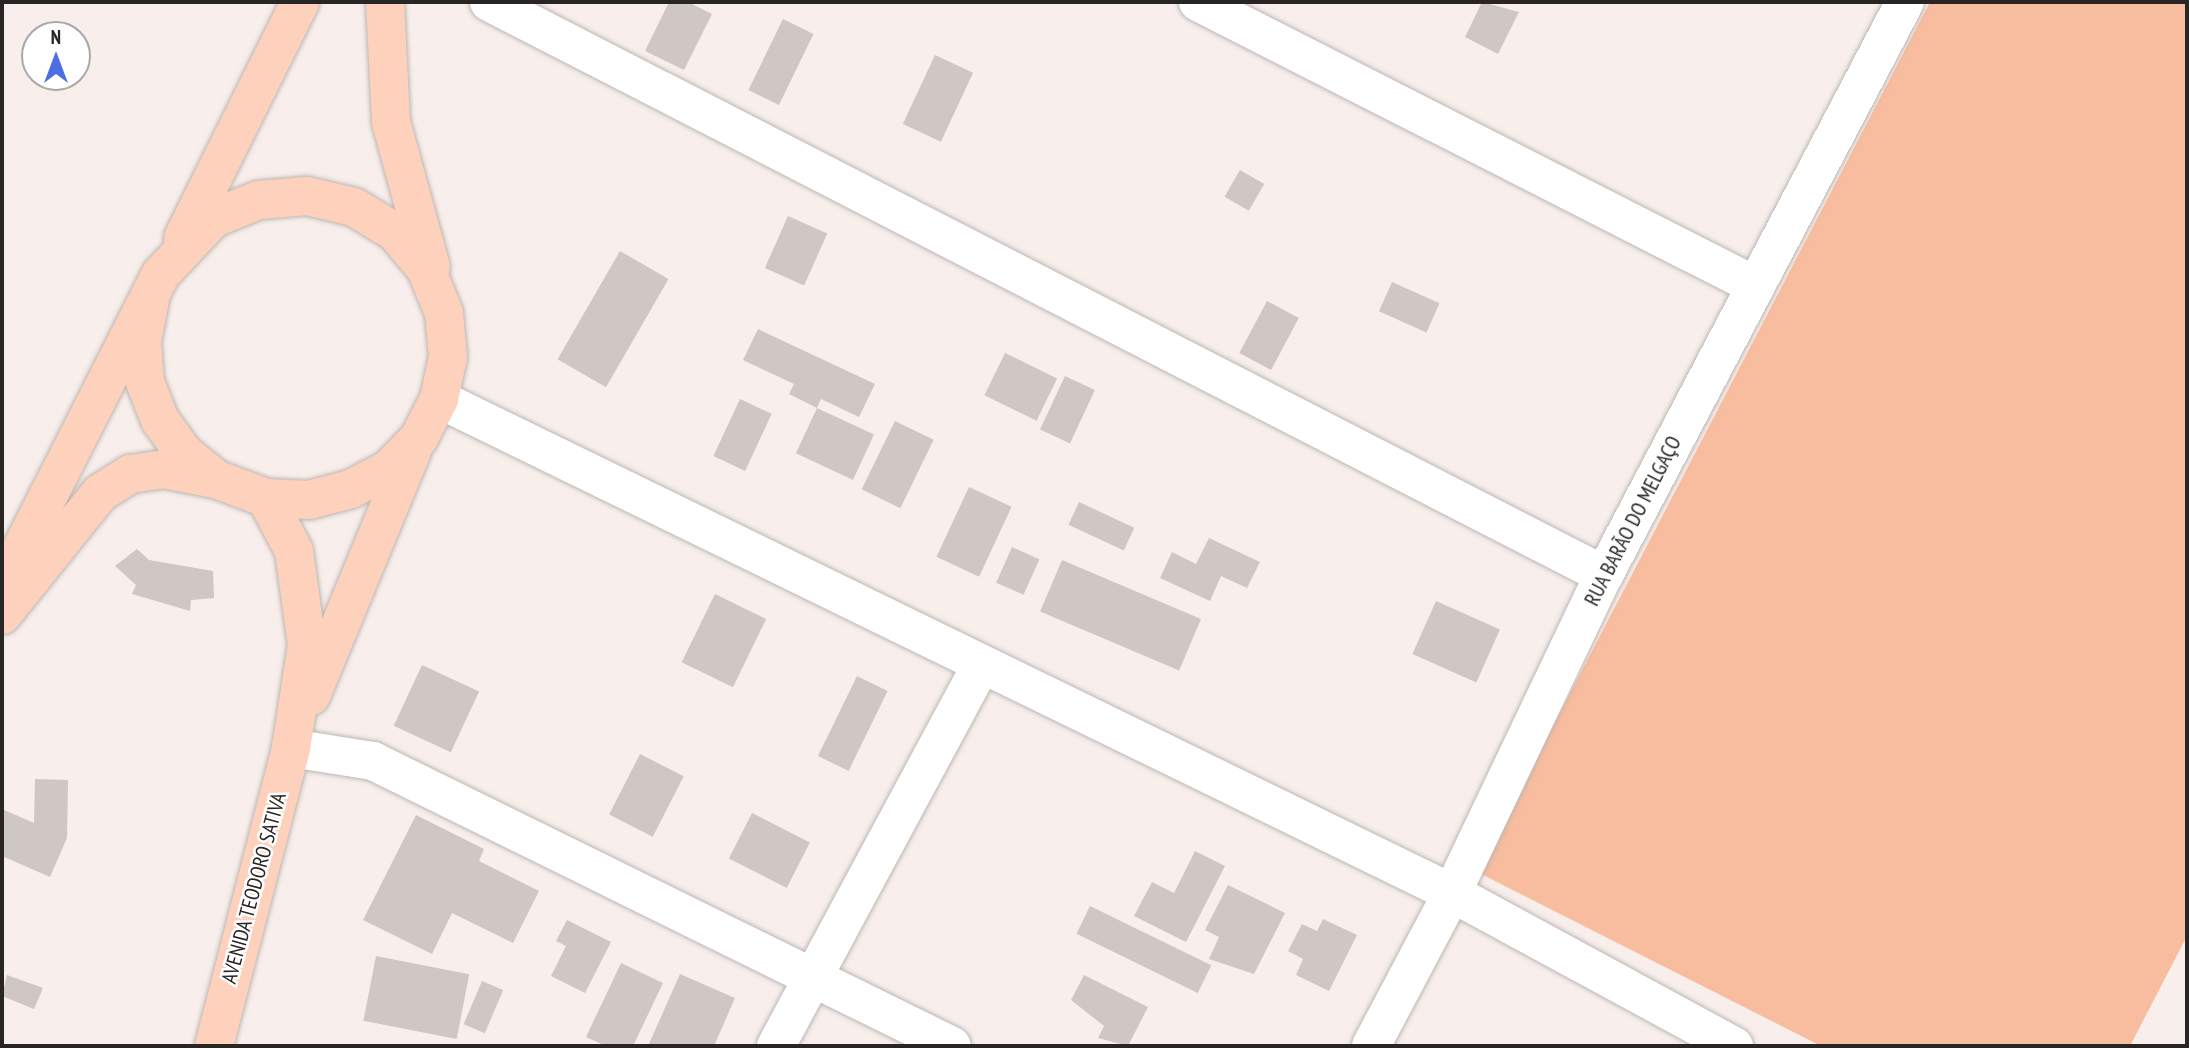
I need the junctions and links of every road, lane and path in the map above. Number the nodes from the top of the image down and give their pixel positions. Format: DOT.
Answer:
graph roads {
  1 [pos="300,2"];
  2 [pos="385,2"];
  3 [pos="489,2"];
  4 [pos="1198,2"];
  5 [pos="1905,2"];
  6 [pos="177,250"];
  7 [pos="1756,286"];
  8 [pos="149,300"];
  9 [pos="444,313"];
  10 [pos="439,400"];
  11 [pos="419,438"];
  12 [pos="216,479"];
  13 [pos="266,498"];
  14 [pos="1604,575"];
  15 [pos="2,587"];
  16 [pos="2,615"];
  17 [pos="981,666"];
  18 [pos="293,739"];
  19 [pos="1452,893"];
  20 [pos="811,974"];
  21 [pos="214,1046"];
  22 [pos="776,1046"];
  23 [pos="952,1046"];
  24 [pos="1371,1046"];
  25 [pos="1734,1046"];
  1 -- 6 [label="main road"];
  2 -- 9 [label="main road"];
  3 -- 14 [label="street"];
  4 -- 7 [label="street"];
  5 -- 7 [label="street, RUA BARÃO DO MELGAÇO"];
  6 -- 8 [label="main road"];
  6 -- 9 [label="main road"];
  7 -- 14 [label="street, RUA BARÃO DO MELGAÇO"];
  8 -- 12 [label="main road"];
  8 -- 15 [label="main road"];
  9 -- 10 [label="main road"];
  10 -- 11 [label="main road"];
  10 -- 17 [label="street"];
  11 -- 13 [label="main road"];
  11 -- 18 [label="main road"];
  12 -- 13 [label="main road"];
  12 -- 16 [label="main road"];
  13 -- 18 [label="main road"];
  14 -- 19 [label="street, RUA BARÃO DO MELGAÇO"];
  17 -- 19 [label="street"];
  17 -- 20 [label="street"];
  18 -- 20 [label="street"];
  18 -- 21 [label="main road, AVENIDA TEODORO SATIVA"];
  19 -- 24 [label="street, RUA BARÃO DO MELGAÇO"];
  19 -- 25 [label="street"];
  20 -- 22 [label="street"];
  20 -- 23 [label="street"];
}
